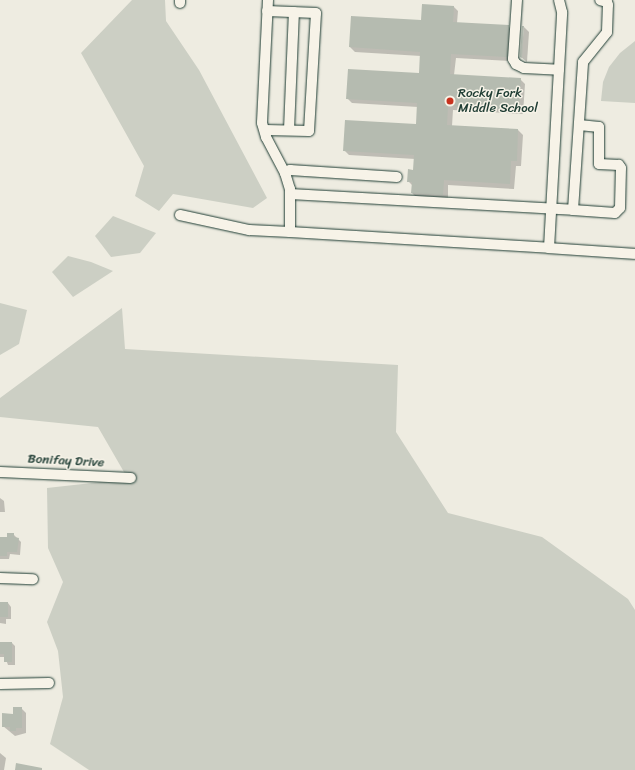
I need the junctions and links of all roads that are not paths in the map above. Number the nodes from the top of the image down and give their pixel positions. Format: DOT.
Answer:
graph roads {
  1 [pos="268,0"];
  2 [pos="517,0"];
  3 [pos="559,0"];
  4 [pos="600,0"];
  5 [pos="267,11"];
  6 [pos="294,12"];
  7 [pos="559,70"];
  8 [pos="579,125"];
  9 [pos="265,130"];
  10 [pos="289,130"];
  11 [pos="285,173"];
  12 [pos="397,177"];
  13 [pos="290,194"];
  14 [pos="551,208"];
  15 [pos="574,210"];
  16 [pos="180,216"];
  17 [pos="290,232"];
  18 [pos="549,248"];
  19 [pos="635,254"];
  20 [pos="0,472"];
  21 [pos="131,478"];
  22 [pos="0,578"];
  23 [pos="33,579"];
  24 [pos="49,683"];
  25 [pos="0,684"];
  1 -- 5 [label="street"];
  2 -- 7 [label="street"];
  3 -- 7 [label="street"];
  4 -- 8 [label="street"];
  5 -- 6 [label="street"];
  5 -- 9 [label="street"];
  6 -- 10 [label="street"];
  6 -- 10 [label="street"];
  7 -- 14 [label="street"];
  8 -- 15 [label="street"];
  8 -- 15 [label="street"];
  9 -- 10 [label="street"];
  9 -- 11 [label="street"];
  11 -- 12 [label="street"];
  11 -- 13 [label="street"];
  13 -- 14 [label="street"];
  13 -- 17 [label="street"];
  14 -- 15 [label="street"];
  14 -- 18 [label="street"];
  16 -- 17 [label="street"];
  17 -- 18 [label="street"];
  18 -- 19 [label="street"];
  20 -- 21 [label="street, Bonifay Drive"];
  22 -- 23 [label="street"];
  24 -- 25 [label="street"];
}
